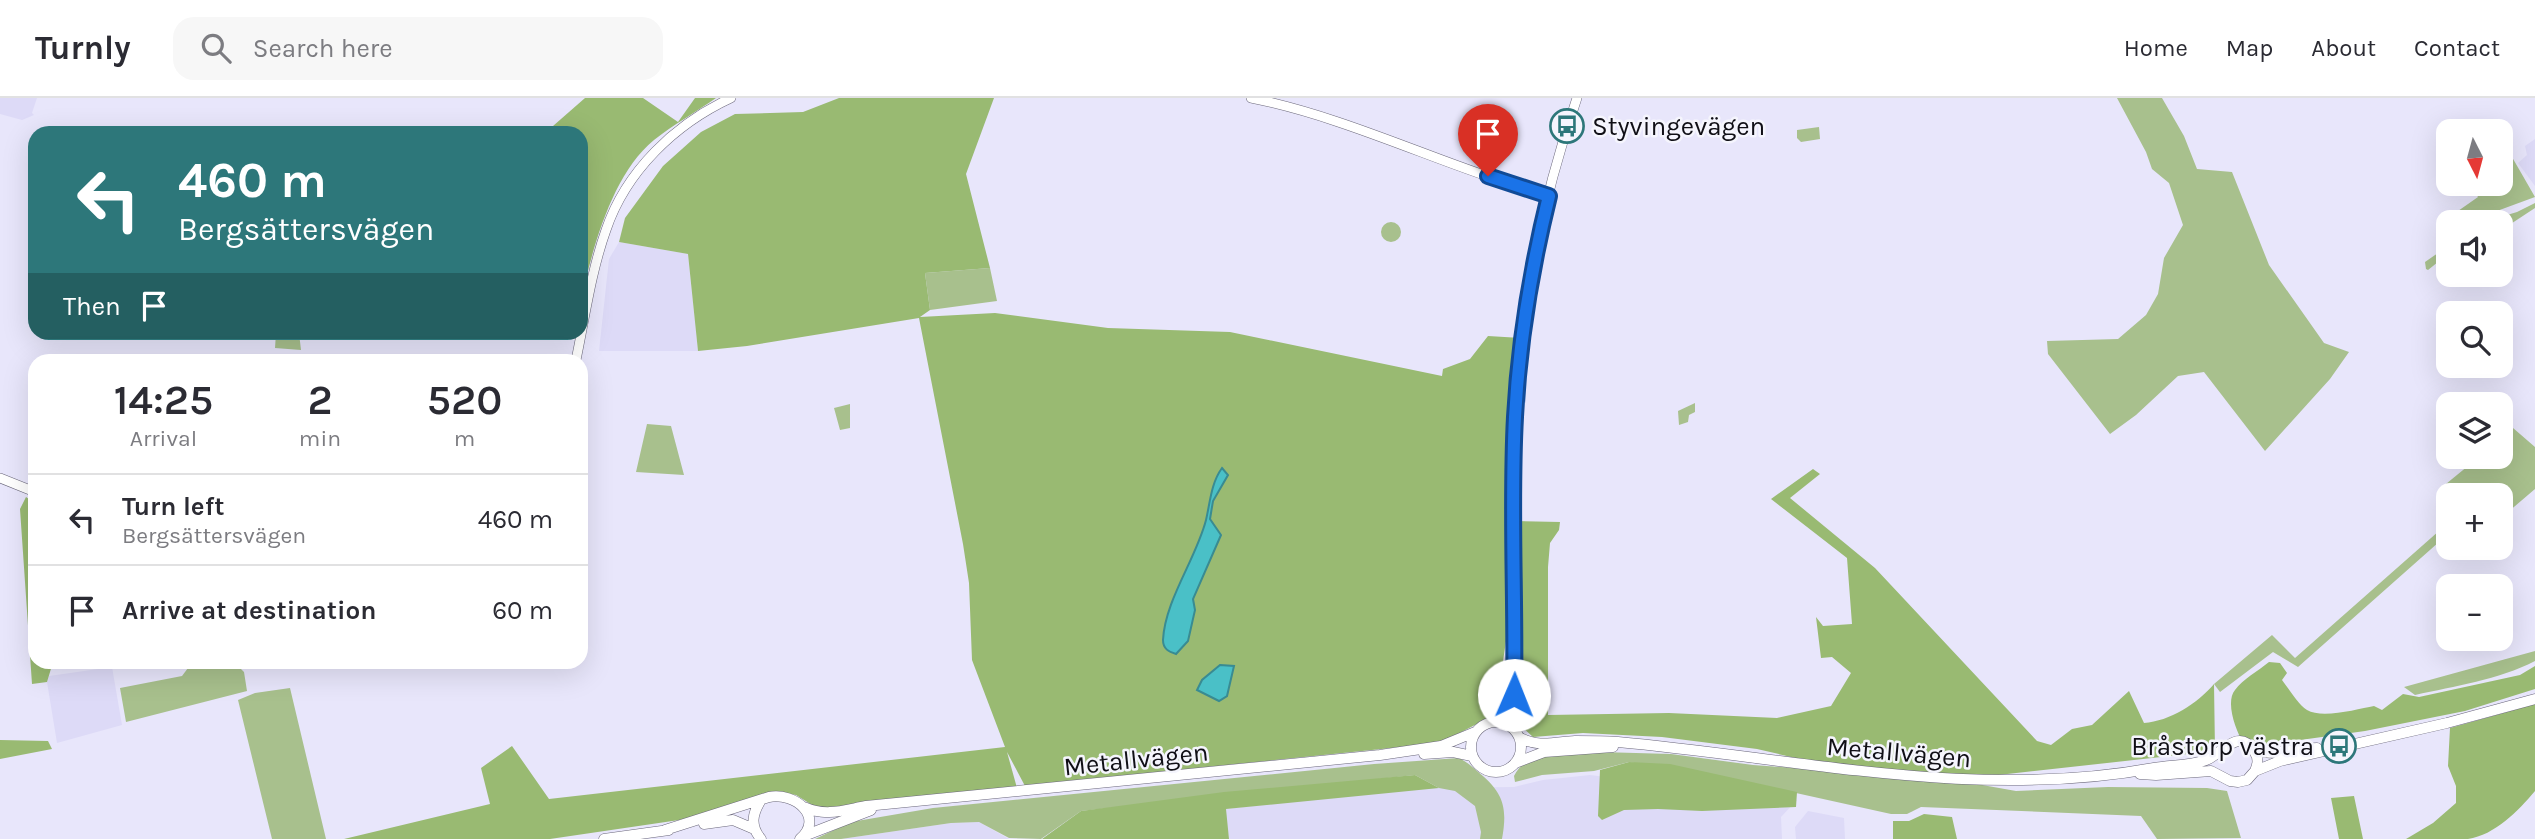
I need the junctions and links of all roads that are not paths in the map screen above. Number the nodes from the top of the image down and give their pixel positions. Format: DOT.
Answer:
graph roads {
  1 [pos="731,98"];
  2 [pos="1251,98"];
  3 [pos="1577,98"];
  4 [pos="1549,196"];
  5 [pos="588,302"];
  6 [pos="0,478"];
  7 [pos="28,489"];
  8 [pos="1514,695"];
  9 [pos="2535,699"];
  10 [pos="1497,721"];
  11 [pos="1475,732"];
  12 [pos="1518,735"];
  13 [pos="1663,747"];
  14 [pos="2328,748"];
  15 [pos="2255,751"];
  16 [pos="2218,754"];
  17 [pos="1380,755"];
  18 [pos="1472,756"];
  19 [pos="1515,763"];
  20 [pos="2255,771"];
  21 [pos="2133,773"];
  22 [pos="2221,774"];
  23 [pos="762,800"];
  24 [pos="895,804"];
  25 [pos="804,807"];
  26 [pos="754,829"];
  27 [pos="665,830"];
  28 [pos="802,837"];
  29 [pos="604,839"];
  30 [pos="761,839"];
  1 -- 5 [label="street"];
  2 -- 4 [label="street"];
  3 -- 4 [label="street"];
  4 -- 8 [label="street"];
  6 -- 7 [label="street"];
  8 -- 10 [label="street"];
  8 -- 12 [label="street"];
  9 -- 14 [label="main road, Metallvägen"];
  10 -- 11 [label="main road"];
  10 -- 12 [label="main road"];
  11 -- 17 [label="main road, Metallvägen"];
  11 -- 18 [label="main road"];
  12 -- 13 [label="main road, Metallvägen"];
  12 -- 19 [label="main road"];
  13 -- 19 [label="main road, Metallvägen"];
  13 -- 21 [label="main road, Metallvägen"];
  14 -- 15 [label="main road, Metallvägen"];
  14 -- 20 [label="main road, Metallvägen"];
  15 -- 16 [label="main road, Metallvägen"];
  15 -- 20 [label="main road"];
  16 -- 21 [label="main road, Metallvägen"];
  16 -- 22 [label="main road"];
  17 -- 18 [label="main road, Metallvägen"];
  17 -- 24 [label="main road, Metallvägen"];
  18 -- 19 [label="main road"];
  20 -- 22 [label="main road, Metallvägen"];
  21 -- 22 [label="main road, Metallvägen"];
  23 -- 25 [label="main road, Metallvägen"];
  23 -- 26 [label="main road"];
  23 -- 27 [label="main road"];
  24 -- 25 [label="main road, Metallvägen"];
  24 -- 28 [label="main road, Metallvägen"];
  25 -- 28 [label="main road"];
  26 -- 27 [label="main road"];
  26 -- 30 [label="main road"];
  27 -- 29 [label="main road"];
}
